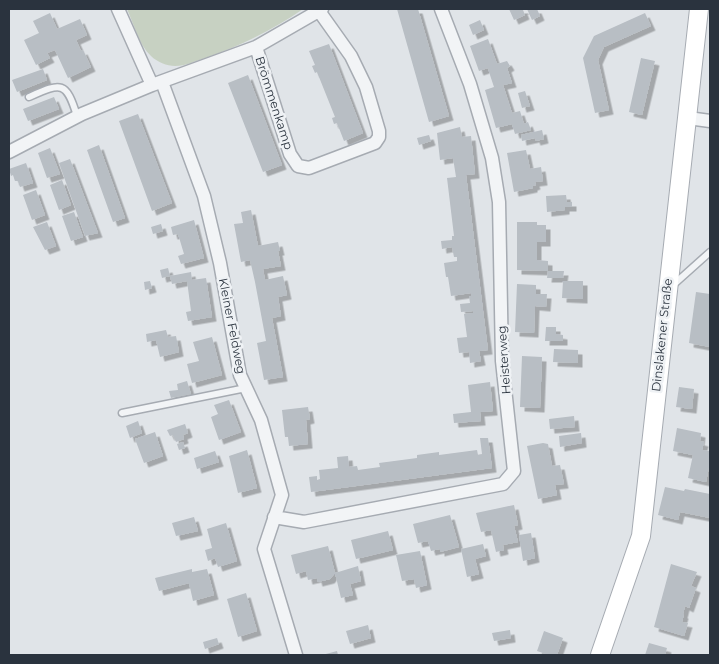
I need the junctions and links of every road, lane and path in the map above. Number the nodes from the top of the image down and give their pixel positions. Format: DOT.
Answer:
graph roads {
  1 [pos="118,9"];
  2 [pos="441,9"];
  3 [pos="699,9"];
  4 [pos="320,10"];
  5 [pos="256,47"];
  6 [pos="157,84"];
  7 [pos="29,97"];
  8 [pos="77,116"];
  9 [pos="688,118"];
  10 [pos="710,121"];
  11 [pos="9,152"];
  12 [pos="710,252"];
  13 [pos="667,290"];
  14 [pos="246,388"];
  15 [pos="122,413"];
  16 [pos="274,517"];
  17 [pos="296,655"];
  18 [pos="600,655"];
  1 -- 6 [label="street, Kleiner Feldweg"];
  2 -- 16 [label="street, Heisterweg"];
  3 -- 9 [label="main road, Dinslakener Straße"];
  4 -- 5 [label="street, Brömmenkamp"];
  4 -- 5 [label="street, Brömmenkamp"];
  5 -- 6 [label="street, Brömmenkamp"];
  6 -- 8 [label="street, Brömmenkamp"];
  6 -- 14 [label="street, Kleiner Feldweg"];
  7 -- 8 [label="lane"];
  8 -- 11 [label="street, Brömmenkamp"];
  9 -- 10 [label="street"];
  9 -- 13 [label="main road, Dinslakener Straße"];
  12 -- 13 [label="lane"];
  13 -- 18 [label="main road, Dinslakener Straße"];
  14 -- 15 [label="lane"];
  14 -- 16 [label="street, Kleiner Feldweg"];
  16 -- 17 [label="street, Kleiner Feldweg"];
}
